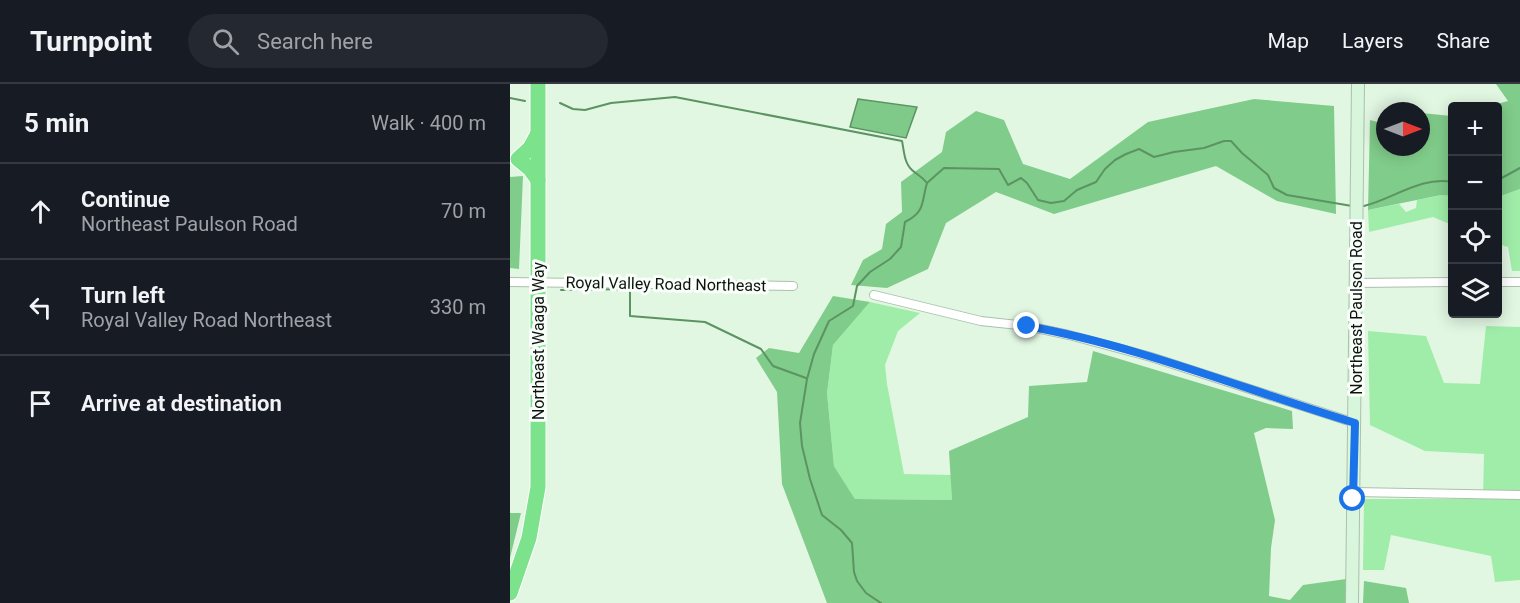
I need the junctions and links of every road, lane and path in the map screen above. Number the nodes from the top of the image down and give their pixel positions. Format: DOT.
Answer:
graph roads {
  1 [pos="538,84"];
  2 [pos="1358,84"];
  3 [pos="538,131"];
  4 [pos="514,159"];
  5 [pos="538,180"];
  6 [pos="510,282"];
  7 [pos="538,282"];
  8 [pos="1448,282"];
  9 [pos="1502,282"];
  10 [pos="1520,282"];
  11 [pos="1356,283"];
  12 [pos="794,286"];
  13 [pos="874,295"];
  14 [pos="1355,423"];
  15 [pos="1354,492"];
  16 [pos="1520,495"];
  17 [pos="510,593"];
  18 [pos="1352,603"];
  1 -- 3 [label="highway, Northeast Waaga Way"];
  2 -- 11 [label="street, Northeast Paulson Road"];
  3 -- 4 [label="highway"];
  3 -- 5 [label="highway, Northeast Waaga Way"];
  4 -- 5 [label="highway"];
  5 -- 7 [label="highway, Northeast Waaga Way"];
  6 -- 7 [label="street, Royal Valley Road Northeast"];
  7 -- 12 [label="street, Royal Valley Road Northeast"];
  7 -- 17 [label="highway, Northeast Waaga Way"];
  8 -- 11 [label="street"];
  9 -- 10 [label="street"];
  11 -- 14 [label="street, Northeast Paulson Road"];
  13 -- 14 [label="street"];
  14 -- 15 [label="street, Northeast Paulson Road"];
  15 -- 16 [label="street"];
  15 -- 18 [label="street, Northeast Paulson Road"];
}
